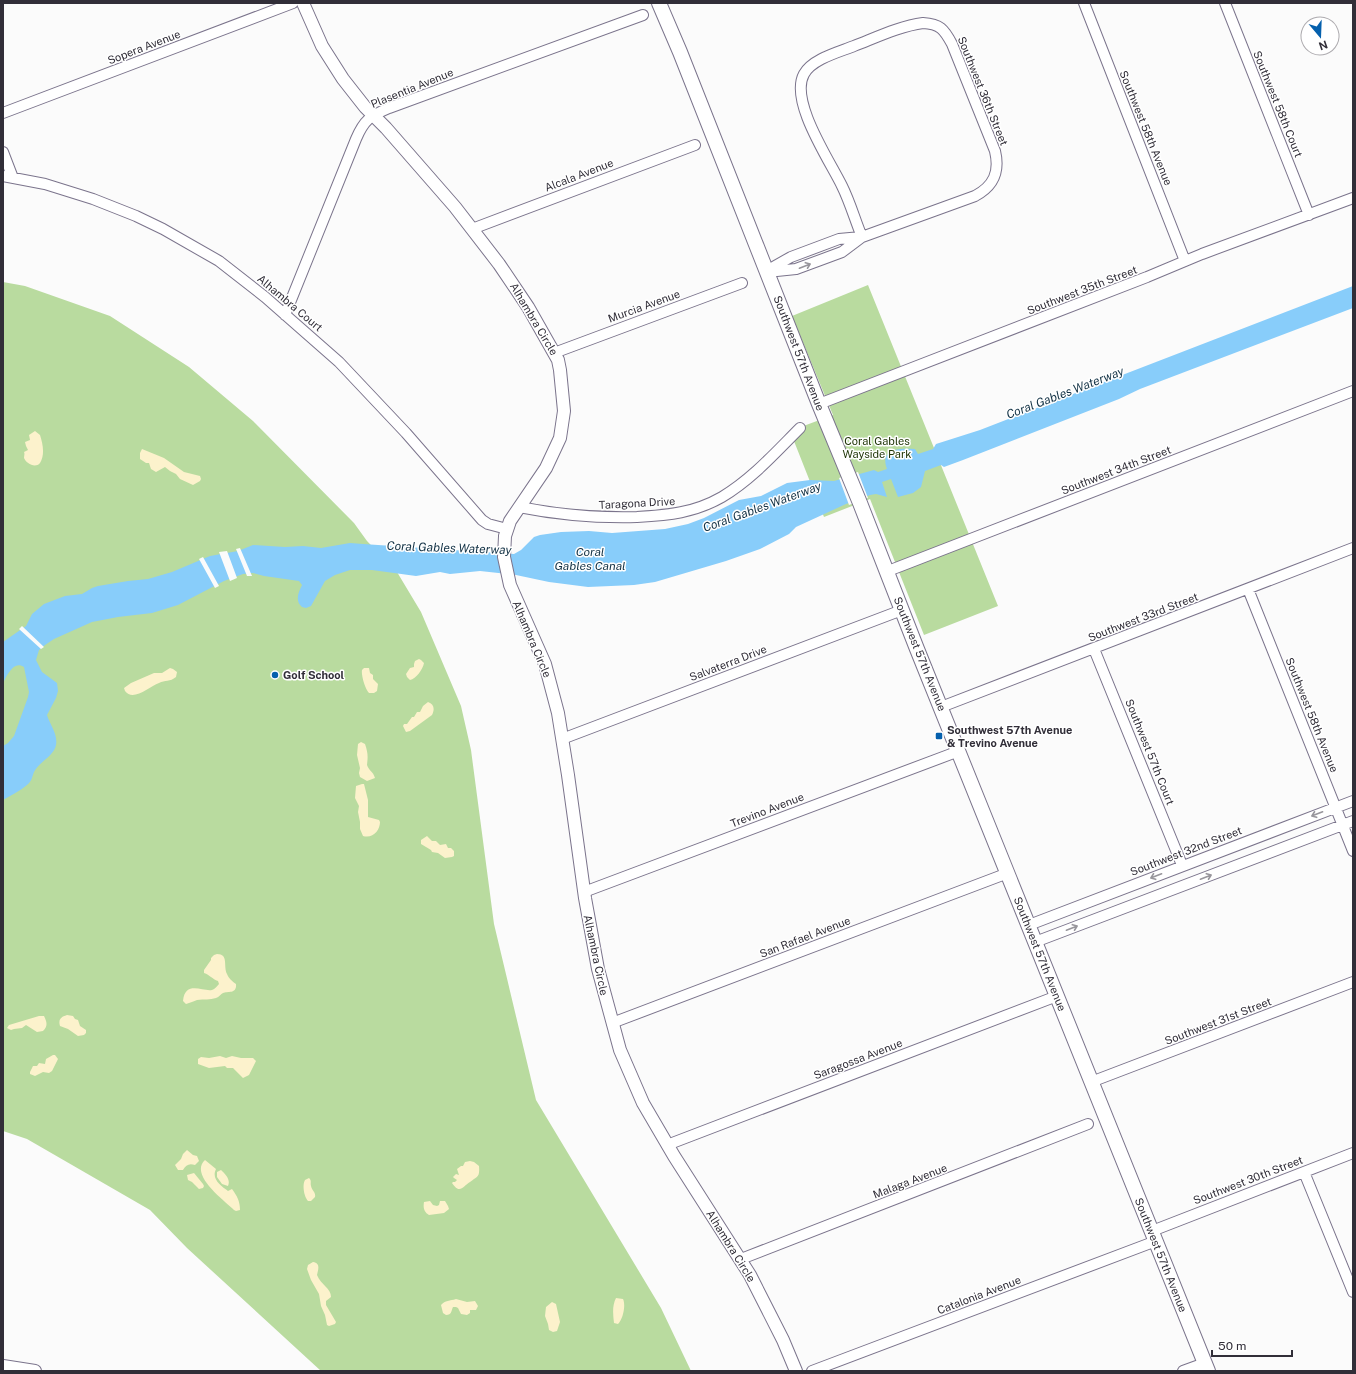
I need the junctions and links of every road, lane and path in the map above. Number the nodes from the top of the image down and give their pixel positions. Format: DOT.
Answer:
graph roads {
  1 [pos="293,3"];
  2 [pos="303,3"];
  3 [pos="659,3"];
  4 [pos="1084,3"];
  5 [pos="1225,3"];
  6 [pos="643,15"];
  7 [pos="3,113"];
  8 [pos="374,116"];
  9 [pos="695,145"];
  10 [pos="3,152"];
  11 [pos="8,177"];
  12 [pos="1353,198"];
  13 [pos="1309,215"];
  14 [pos="472,229"];
  15 [pos="862,237"];
  16 [pos="1185,261"];
  17 [pos="767,272"];
  18 [pos="742,283"];
  19 [pos="285,315"];
  20 [pos="554,353"];
  21 [pos="1353,391"];
  22 [pos="819,404"];
  23 [pos="800,428"];
  24 [pos="519,506"];
  25 [pos="507,529"];
  26 [pos="1353,548"];
  27 [pos="888,572"];
  28 [pos="1248,589"];
  29 [pos="902,610"];
  30 [pos="1094,648"];
  31 [pos="941,707"];
  32 [pos="562,739"];
  33 [pos="959,751"];
  34 [pos="1353,801"];
  35 [pos="1336,807"];
  36 [pos="1353,820"];
  37 [pos="1342,825"];
  38 [pos="1353,851"];
  39 [pos="1182,865"];
  40 [pos="1008,873"];
  41 [pos="584,892"];
  42 [pos="1028,925"];
  43 [pos="1035,942"];
  44 [pos="1353,982"];
  45 [pos="1057,996"];
  46 [pos="612,1023"];
  47 [pos="1091,1082"];
  48 [pos="1088,1124"];
  49 [pos="667,1145"];
  50 [pos="1353,1153"];
  51 [pos="1304,1172"];
  52 [pos="1154,1236"];
  53 [pos="741,1259"];
  54 [pos="1353,1292"];
  55 [pos="3,1366"];
  56 [pos="1207,1367"];
  57 [pos="35,1371"];
  58 [pos="796,1371"];
  59 [pos="812,1371"];
  60 [pos="1183,1371"];
  1 -- 7 [label="street, Sopera Avenue"];
  2 -- 8 [label="street, Alhambra Circle"];
  3 -- 17 [label="main road, Southwest 57th Avenue"];
  4 -- 16 [label="street, Southwest 58th Avenue"];
  5 -- 13 [label="street, Southwest 58th Court"];
  6 -- 8 [label="street, Plasentia Avenue"];
  8 -- 14 [label="street, Alhambra Circle"];
  8 -- 19 [label="street, Plasentia Avenue"];
  9 -- 14 [label="street, Alcala Avenue"];
  10 -- 11 [label="street"];
  11 -- 19 [label="street, Alhambra Court"];
  12 -- 13 [label="street, Southwest 35th Street"];
  13 -- 16 [label="street, Southwest 35th Street"];
  14 -- 20 [label="street, Alhambra Circle"];
  15 -- 15 [label="street, Southwest 36th Street"];
  15 -- 17 [label="street, Southwest 36th Street"];
  16 -- 22 [label="street, Southwest 35th Street"];
  17 -- 22 [label="main road, Southwest 57th Avenue"];
  18 -- 20 [label="street, Murcia Avenue"];
  19 -- 25 [label="street, Alhambra Court"];
  20 -- 24 [label="street, Alhambra Circle"];
  21 -- 27 [label="street, Southwest 34th Street"];
  22 -- 27 [label="main road, Southwest 57th Avenue"];
  23 -- 24 [label="street, Taragona Drive"];
  24 -- 25 [label="street, Alhambra Circle"];
  25 -- 32 [label="street, Alhambra Circle"];
  26 -- 28 [label="street, Southwest 33rd Street"];
  27 -- 29 [label="main road, Southwest 57th Avenue"];
  28 -- 30 [label="street, Southwest 33rd Street"];
  28 -- 35 [label="street, Southwest 58th Avenue"];
  29 -- 31 [label="main road, Southwest 57th Avenue"];
  29 -- 32 [label="street, Salvaterra Drive"];
  30 -- 31 [label="street, Southwest 33rd Street"];
  30 -- 39 [label="street, Southwest 57th Court"];
  31 -- 33 [label="main road, Southwest 57th Avenue"];
  32 -- 41 [label="street, Alhambra Circle"];
  33 -- 40 [label="main road, Southwest 57th Avenue"];
  33 -- 41 [label="street, Trevino Avenue"];
  34 -- 35 [label="street, Southwest 32nd Street"];
  35 -- 37 [label="street, Southwest 58th Avenue"];
  35 -- 39 [label="street, Southwest 32nd Street, one-way"];
  36 -- 37 [label="street"];
  37 -- 38 [label="street, Southwest 58th Avenue"];
  43 -- 37 [label="street, one-way"];
  39 -- 42 [label="street, Southwest 32nd Street, one-way"];
  40 -- 42 [label="main road, Southwest 57th Avenue"];
  40 -- 46 [label="street, San Rafael Avenue"];
  41 -- 46 [label="street, Alhambra Circle"];
  42 -- 43 [label="main road, Southwest 57th Avenue"];
  43 -- 45 [label="main road, Southwest 57th Avenue"];
  44 -- 47 [label="street, Southwest 31st Street"];
  45 -- 47 [label="main road, Southwest 57th Avenue"];
  45 -- 49 [label="street, Saragossa Avenue"];
  46 -- 49 [label="street, Alhambra Circle"];
  47 -- 52 [label="main road, Southwest 57th Avenue"];
  48 -- 53 [label="street, Malaga Avenue"];
  49 -- 53 [label="street, Alhambra Circle"];
  50 -- 51 [label="street, Southwest 30th Street"];
  51 -- 52 [label="street, Southwest 30th Street"];
  51 -- 54 [label="street"];
  52 -- 56 [label="main road, Southwest 57th Avenue"];
  52 -- 59 [label="street, Catalonia Avenue"];
  53 -- 58 [label="street, Alhambra Circle"];
  55 -- 57 [label="street"];
  56 -- 60 [label="street"];
}
